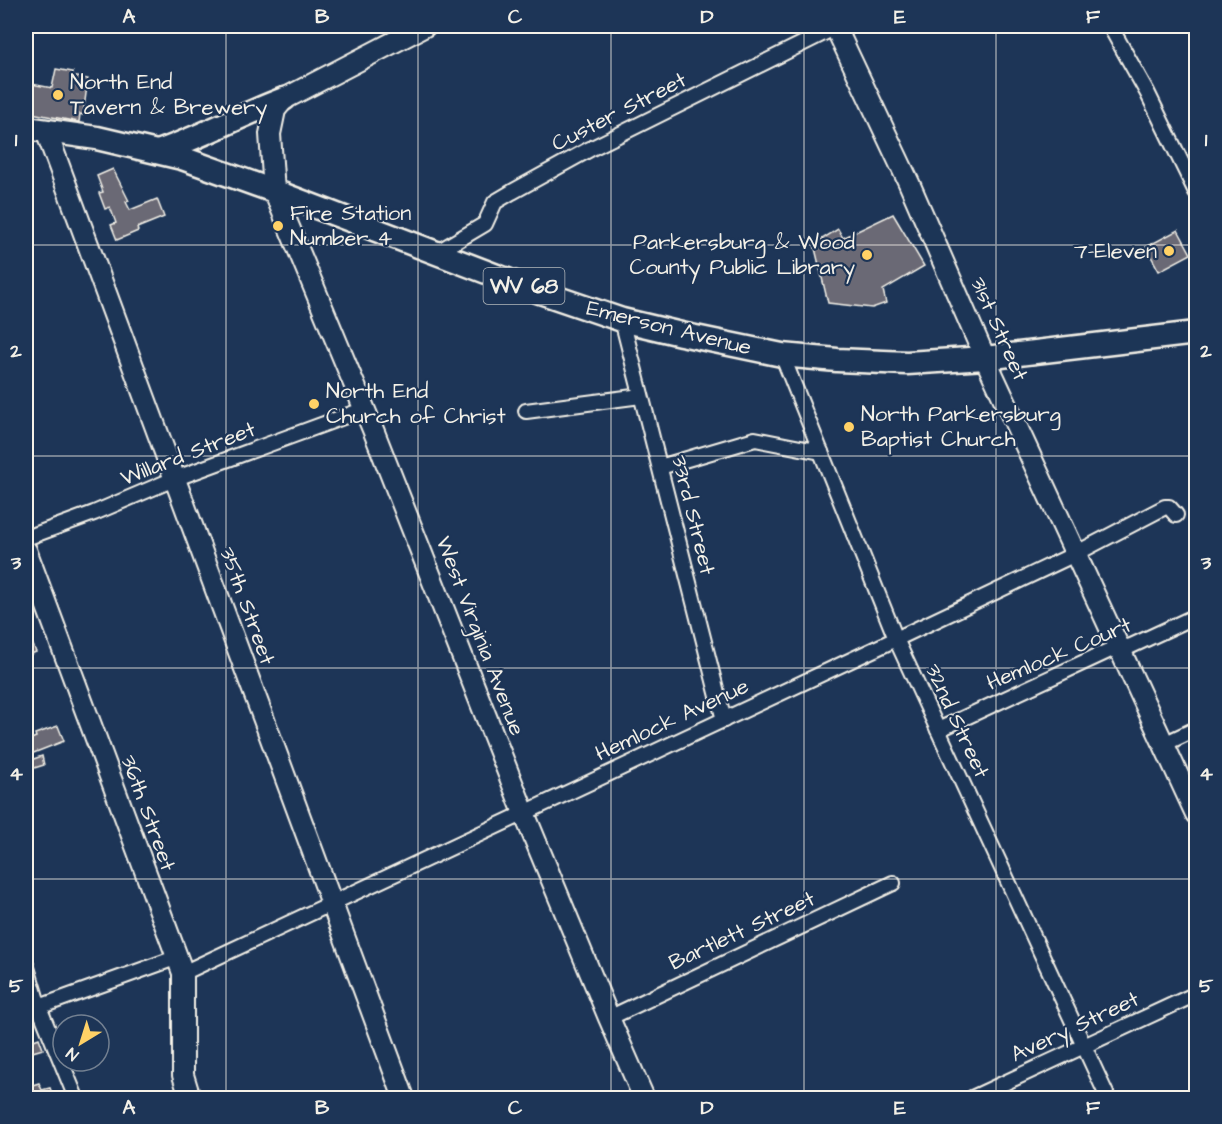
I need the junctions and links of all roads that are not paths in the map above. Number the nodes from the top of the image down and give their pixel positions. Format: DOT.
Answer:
graph roads {
  1 [pos="425,26"];
  2 [pos="836,26"];
  3 [pos="1110,26"];
  4 [pos="284,99"];
  5 [pos="36,129"];
  6 [pos="158,152"];
  7 [pos="274,191"];
  8 [pos="1197,192"];
  9 [pos="436,253"];
  10 [pos="622,320"];
  11 [pos="1197,333"];
  12 [pos="782,355"];
  13 [pos="985,358"];
  14 [pos="641,396"];
  15 [pos="365,409"];
  16 [pos="526,411"];
  17 [pos="820,452"];
  18 [pos="660,467"];
  19 [pos="174,479"];
  20 [pos="1176,515"];
  21 [pos="26,537"];
  22 [pos="26,550"];
  23 [pos="1076,554"];
  24 [pos="1197,616"];
  25 [pos="896,639"];
  26 [pos="1119,646"];
  27 [pos="724,720"];
  28 [pos="1197,729"];
  29 [pos="938,730"];
  30 [pos="1164,744"];
  31 [pos="524,813"];
  32 [pos="1197,814"];
  33 [pos="893,883"];
  34 [pos="332,903"];
  35 [pos="26,964"];
  36 [pos="180,965"];
  37 [pos="1197,994"];
  38 [pos="39,1007"];
  39 [pos="609,1018"];
  40 [pos="1083,1047"];
  41 [pos="76,1098"];
  42 [pos="190,1098"];
  43 [pos="404,1098"];
  44 [pos="644,1098"];
  45 [pos="972,1098"];
  46 [pos="1108,1098"];
  1 -- 4 [label="street"];
  2 -- 9 [label="street, Custer Street"];
  2 -- 13 [label="street, 31st Street"];
  3 -- 8 [label="street"];
  4 -- 6 [label="main road"];
  4 -- 7 [label="street, West Virginia Avenue"];
  5 -- 6 [label="main road, Emerson Avenue / WV 68"];
  5 -- 19 [label="street, 35th Street"];
  6 -- 7 [label="main road, Emerson Avenue / WV 68"];
  7 -- 9 [label="main road, Emerson Avenue / WV 68"];
  7 -- 15 [label="street, West Virginia Avenue"];
  9 -- 10 [label="main road, Emerson Avenue / WV 68"];
  10 -- 12 [label="main road, Emerson Avenue / WV 68"];
  10 -- 14 [label="street, 33rd Street"];
  11 -- 13 [label="main road, Emerson Avenue / WV 68"];
  12 -- 13 [label="main road, Emerson Avenue / WV 68"];
  12 -- 17 [label="street, 32nd Street"];
  13 -- 23 [label="street, 31st Street"];
  14 -- 16 [label="street"];
  14 -- 18 [label="street, 33rd Street"];
  15 -- 19 [label="street, Willard Street"];
  15 -- 31 [label="street, West Virginia Avenue"];
  17 -- 18 [label="street"];
  17 -- 25 [label="street, 32nd Street"];
  18 -- 27 [label="street, 33rd Street"];
  19 -- 21 [label="street, Willard Street"];
  19 -- 34 [label="street, 35th Street"];
  20 -- 23 [label="street, Hemlock Avenue"];
  22 -- 36 [label="street, 36th Street"];
  23 -- 25 [label="street, Hemlock Avenue"];
  23 -- 26 [label="street, 31st Street"];
  24 -- 26 [label="street, Hemlock Court"];
  25 -- 27 [label="street, Hemlock Avenue"];
  25 -- 29 [label="street, 32nd Street"];
  26 -- 29 [label="street, Hemlock Court"];
  26 -- 30 [label="street, 31st Street"];
  27 -- 31 [label="street, Hemlock Avenue"];
  28 -- 30 [label="street"];
  29 -- 40 [label="street, 32nd Street"];
  30 -- 32 [label="street, 31st Street"];
  31 -- 34 [label="street, Hemlock Avenue"];
  31 -- 39 [label="street, West Virginia Avenue"];
  33 -- 39 [label="street, Bartlett Street"];
  34 -- 36 [label="street, Hemlock Avenue"];
  34 -- 43 [label="street, 35th Street"];
  35 -- 38 [label="street"];
  36 -- 38 [label="street, Hemlock Avenue"];
  36 -- 42 [label="street, 36th Street"];
  37 -- 40 [label="street, Avery Street"];
  38 -- 41 [label="street"];
  39 -- 44 [label="street, West Virginia Avenue"];
  40 -- 45 [label="street, Avery Street"];
  40 -- 46 [label="street, 32nd Street"];
}
